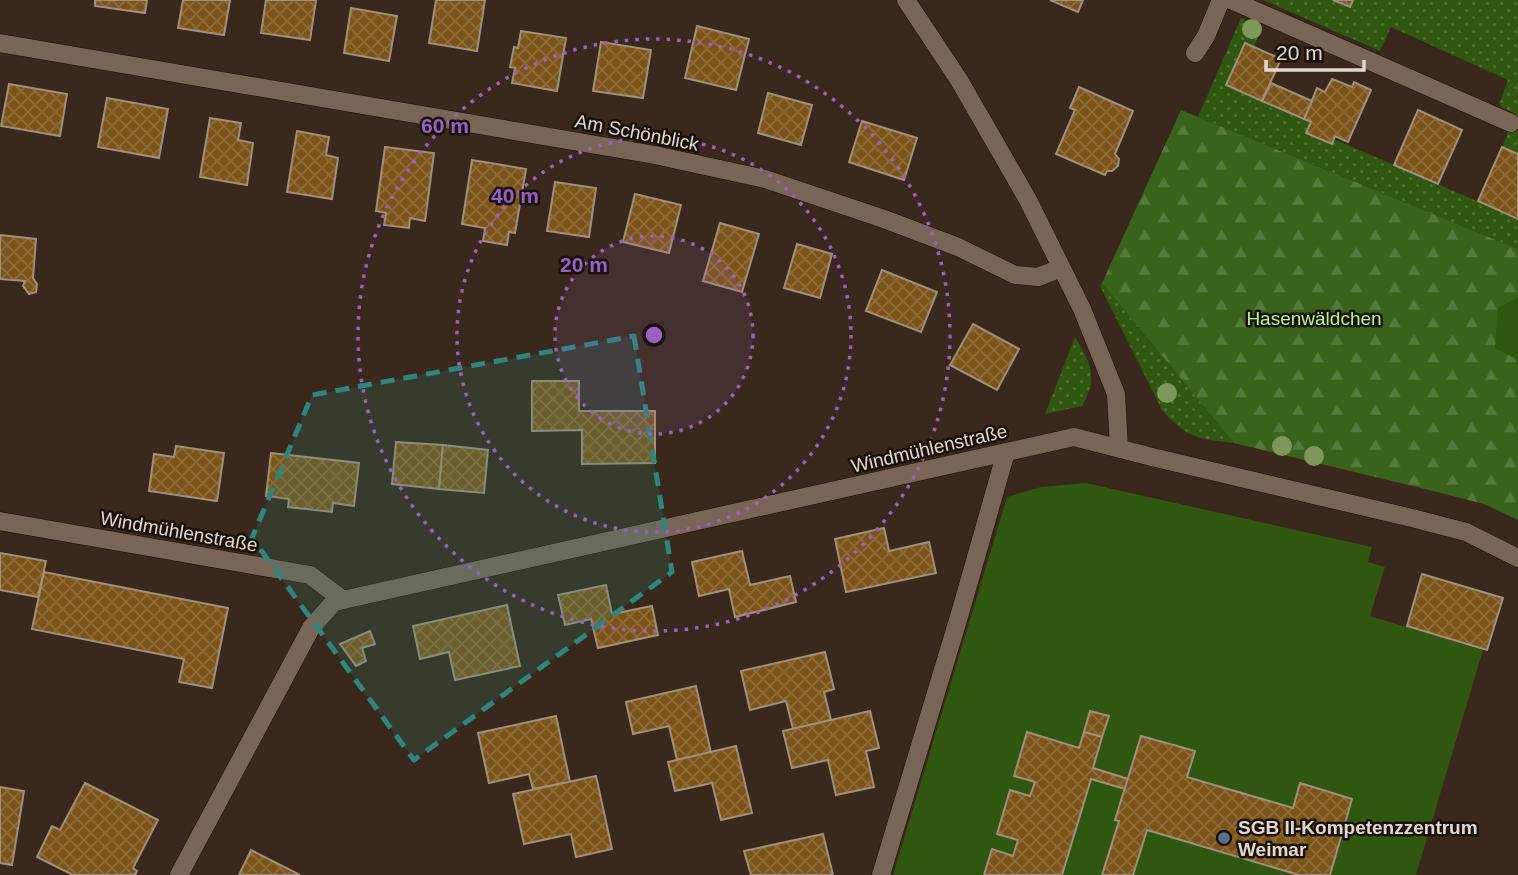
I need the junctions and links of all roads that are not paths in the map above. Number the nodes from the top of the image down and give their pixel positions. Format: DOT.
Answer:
graph roads {
  1 [pos="906,0"];
  2 [pos="1221,0"];
  3 [pos="1231,0"];
  4 [pos="0,43"];
  5 [pos="1195,53"];
  6 [pos="1511,123"];
  7 [pos="1060,268"];
  8 [pos="1119,448"];
  9 [pos="1006,452"];
  10 [pos="0,521"];
  11 [pos="1518,558"];
  12 [pos="343,600"];
  13 [pos="179,875"];
  14 [pos="881,875"];
  1 -- 7 [label="street"];
  2 -- 5 [label="street"];
  3 -- 6 [label="street"];
  4 -- 7 [label="street, Am Schönblick"];
  7 -- 8 [label="street"];
  8 -- 9 [label="street, Windmühlenstraße"];
  8 -- 11 [label="street, Windmühlenstraße"];
  9 -- 12 [label="street, Windmühlenstraße"];
  9 -- 14 [label="street"];
  10 -- 12 [label="street, Windmühlenstraße"];
  12 -- 13 [label="street, Windmühlenstraße"];
}
